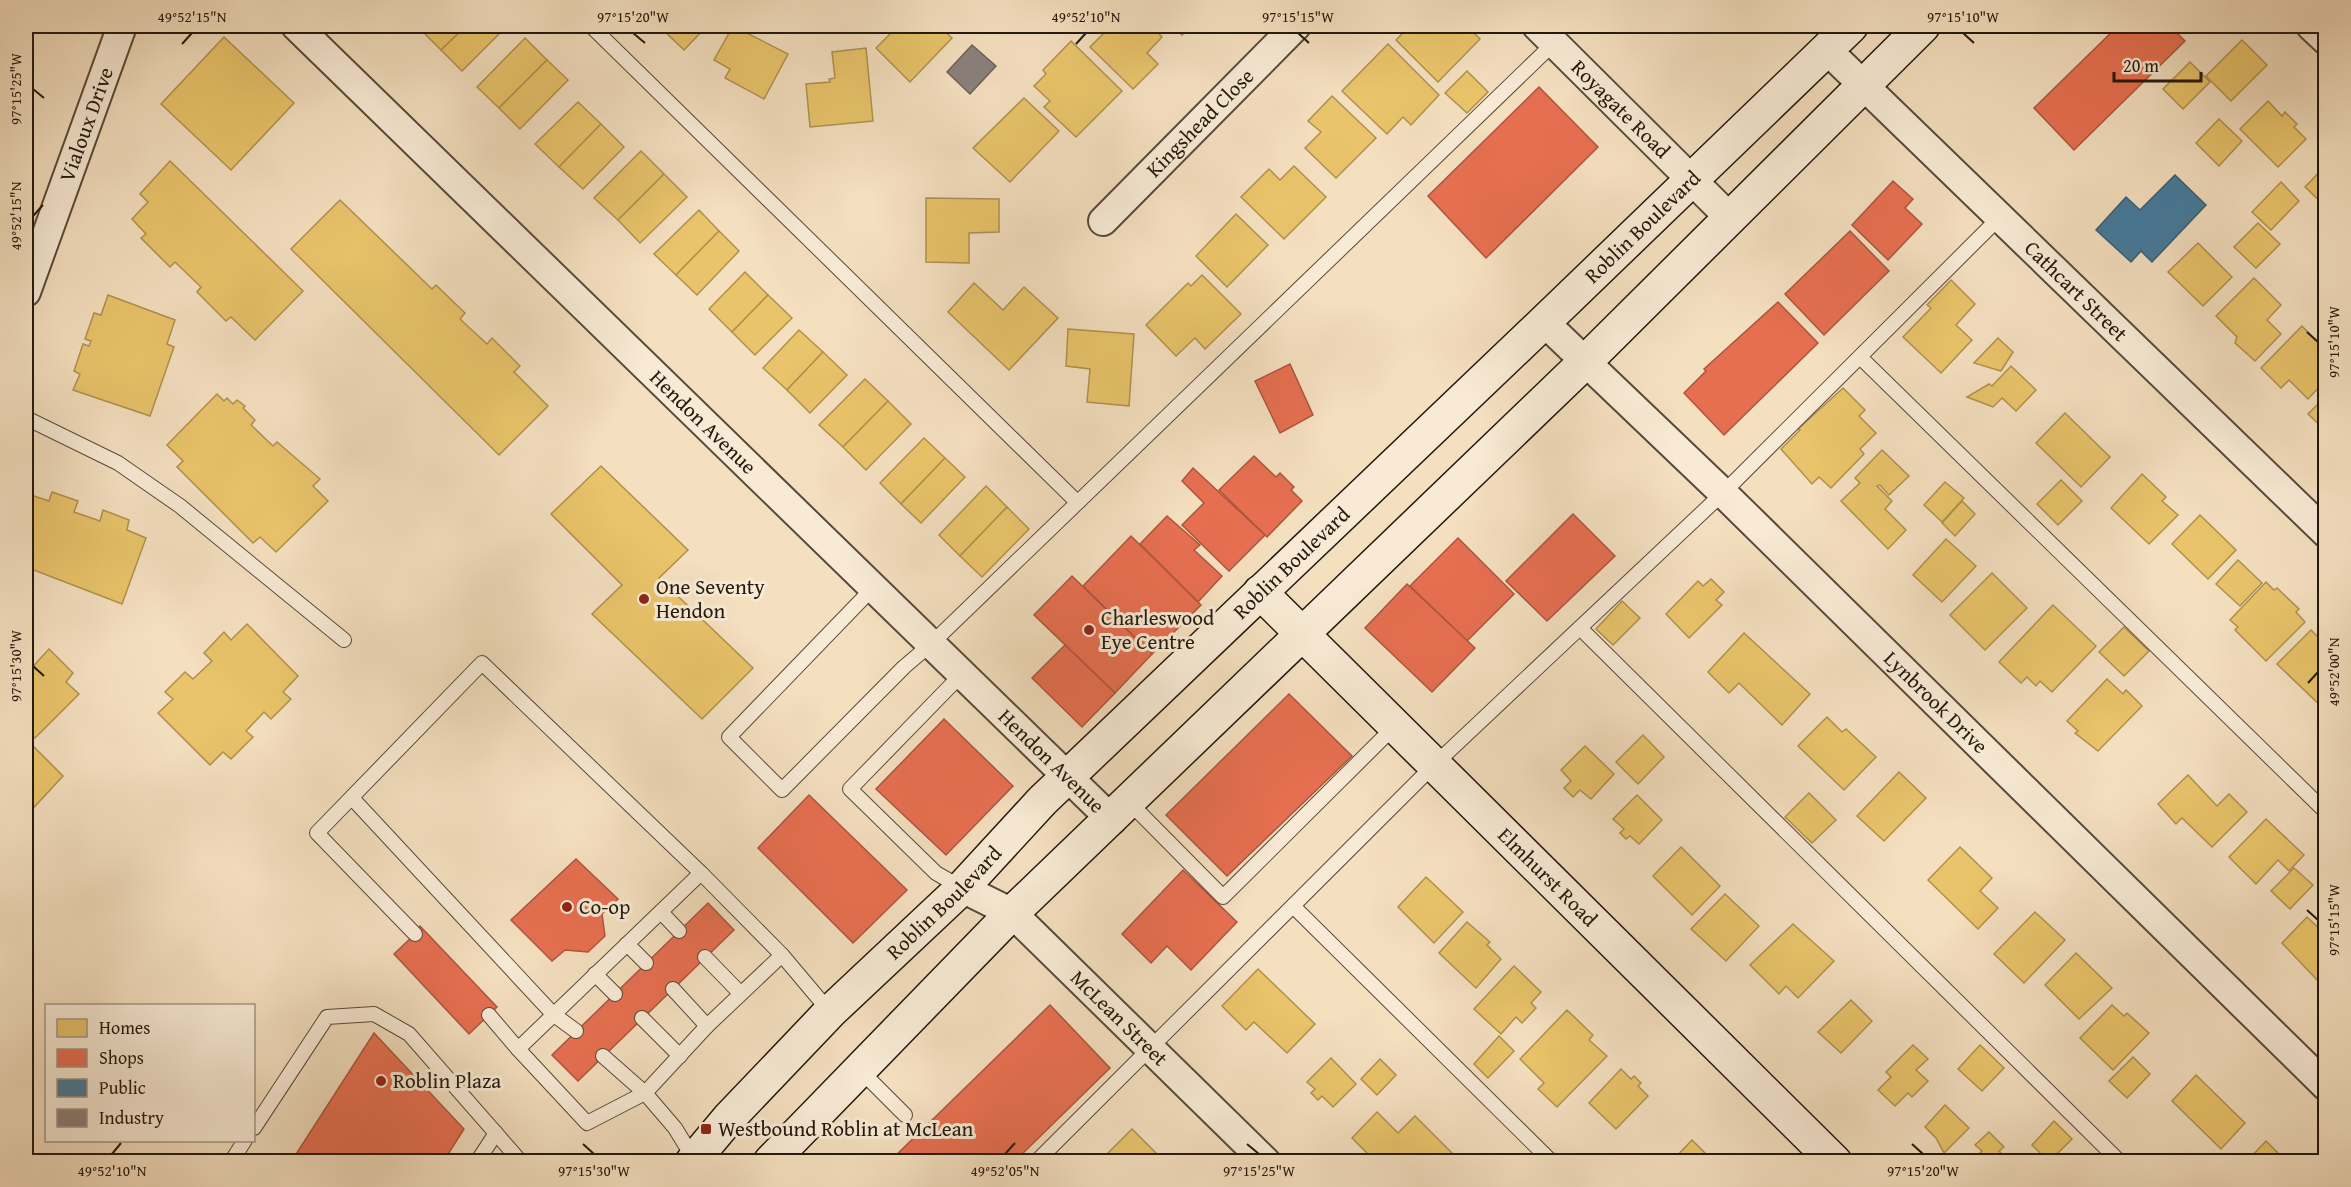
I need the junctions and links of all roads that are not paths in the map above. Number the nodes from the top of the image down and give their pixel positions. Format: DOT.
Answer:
graph roads {
  1 [pos="122,26"];
  2 [pos="296,26"];
  3 [pos="591,26"];
  4 [pos="1296,26"];
  5 [pos="1851,26"];
  6 [pos="1923,26"];
  7 [pos="2311,26"];
  8 [pos="1545,34"];
  9 [pos="2325,40"];
  10 [pos="1826,49"];
  11 [pos="1863,85"];
  12 [pos="1692,179"];
  13 [pos="2001,216"];
  14 [pos="1731,219"];
  15 [pos="1103,221"];
  16 [pos="26,292"];
  17 [pos="1544,322"];
  18 [pos="1860,357"];
  19 [pos="1585,362"];
  20 [pos="26,418"];
  21 [pos="1723,494"];
  22 [pos="1077,502"];
  23 [pos="2325,533"];
  24 [pos="873,588"];
  25 [pos="1260,592"];
  26 [pos="1580,628"];
  27 [pos="1304,636"];
  28 [pos="344,640"];
  29 [pos="931,644"];
  30 [pos="962,674"];
  31 [pos="1394,727"];
  32 [pos="1433,766"];
  33 [pos="1067,776"];
  34 [pos="352,798"];
  35 [pos="1121,812"];
  36 [pos="2325,812"];
  37 [pos="701,873"];
  38 [pos="962,888"];
  39 [pos="1293,906"];
  40 [pos="660,912"];
  41 [pos="1012,913"];
  42 [pos="679,931"];
  43 [pos="415,934"];
  44 [pos="627,944"];
  45 [pos="782,955"];
  46 [pos="705,957"];
  47 [pos="646,963"];
  48 [pos="595,974"];
  49 [pos="673,988"];
  50 [pos="740,993"];
  51 [pos="615,994"];
  52 [pos="830,1012"];
  53 [pos="553,1014"];
  54 [pos="489,1015"];
  55 [pos="642,1018"];
  56 [pos="707,1026"];
  57 [pos="576,1031"];
  58 [pos="518,1049"];
  59 [pos="1150,1049"];
  60 [pos="603,1056"];
  61 [pos="680,1056"];
  62 [pos="860,1070"];
  63 [pos="2325,1086"];
  64 [pos="645,1094"];
  65 [pos="905,1115"];
  66 [pos="255,1126"];
  67 [pos="496,1133"];
  68 [pos="244,1142"];
  69 [pos="231,1161"];
  70 [pos="477,1161"];
  71 [pos="521,1161"];
  72 [pos="695,1161"];
  73 [pos="770,1161"];
  74 [pos="1036,1161"];
  75 [pos="1266,1161"];
  76 [pos="1552,1161"];
  77 [pos="1835,1161"];
  78 [pos="2120,1161"];
  1 -- 16 [label="street, Vialoux Drive"];
  2 -- 24 [label="street, Hendon Avenue"];
  3 -- 22 [label="lane"];
  4 -- 15 [label="street, Kingshead Close"];
  5 -- 10 [label="main road, Roblin Boulevard"];
  6 -- 11 [label="main road"];
  7 -- 9 [label="street"];
  8 -- 12 [label="street, Royagate Road"];
  8 -- 22 [label="lane"];
  10 -- 11 [label="street, Cathcart Street"];
  10 -- 12 [label="main road, Roblin Boulevard"];
  11 -- 13 [label="street, Cathcart Street"];
  11 -- 14 [label="main road"];
  12 -- 14 [label="street, Royagate Road"];
  12 -- 17 [label="main road, Roblin Boulevard"];
  13 -- 18 [label="lane"];
  13 -- 23 [label="street, Cathcart Street"];
  14 -- 19 [label="main road"];
  17 -- 19 [label="street, Lynbrook Drive"];
  17 -- 25 [label="main road, Roblin Boulevard"];
  18 -- 21 [label="lane"];
  18 -- 36 [label="lane"];
  19 -- 21 [label="street, Lynbrook Drive"];
  19 -- 27 [label="main road"];
  20 -- 28 [label="lane"];
  21 -- 26 [label="lane"];
  21 -- 63 [label="street, Lynbrook Drive"];
  22 -- 29 [label="lane"];
  24 -- 29 [label="street, Hendon Avenue"];
  24 -- 29 [label="lane"];
  25 -- 27 [label="main road, Elmhurst Road"];
  25 -- 33 [label="main road, Roblin Boulevard"];
  26 -- 32 [label="lane"];
  26 -- 78 [label="lane"];
  27 -- 31 [label="main road, Elmhurst Road"];
  27 -- 35 [label="main road"];
  29 -- 30 [label="street, Hendon Avenue"];
  30 -- 33 [label="street, Hendon Avenue"];
  30 -- 38 [label="lane"];
  31 -- 32 [label="main road, Elmhurst Road"];
  31 -- 35 [label="lane"];
  32 -- 39 [label="lane"];
  32 -- 77 [label="main road, Elmhurst Road"];
  33 -- 35 [label="street, Hendon Avenue"];
  33 -- 38 [label="main road, Roblin Boulevard"];
  34 -- 37 [label="lane"];
  34 -- 43 [label="lane"];
  34 -- 53 [label="lane"];
  35 -- 41 [label="main road"];
  37 -- 40 [label="lane"];
  37 -- 45 [label="lane"];
  38 -- 41 [label="street, McLean Street"];
  38 -- 52 [label="main road, Roblin Boulevard"];
  39 -- 59 [label="lane"];
  39 -- 76 [label="lane"];
  40 -- 42 [label="lane"];
  40 -- 44 [label="lane"];
  41 -- 59 [label="street, McLean Street"];
  41 -- 62 [label="main road"];
  44 -- 47 [label="lane"];
  44 -- 48 [label="lane"];
  45 -- 50 [label="lane"];
  45 -- 52 [label="lane"];
  46 -- 50 [label="lane"];
  48 -- 51 [label="lane"];
  48 -- 53 [label="lane"];
  49 -- 56 [label="lane"];
  50 -- 56 [label="lane"];
  52 -- 72 [label="main road, Roblin Boulevard"];
  53 -- 57 [label="lane"];
  53 -- 58 [label="lane"];
  54 -- 58 [label="lane"];
  55 -- 61 [label="lane"];
  56 -- 61 [label="lane"];
  58 -- 64 [label="lane"];
  59 -- 74 [label="lane"];
  59 -- 75 [label="street, McLean Street"];
  60 -- 64 [label="lane"];
  61 -- 64 [label="lane"];
  62 -- 65 [label="lane"];
  62 -- 73 [label="main road"];
  64 -- 72 [label="lane"];
  66 -- 67 [label="lane"];
  67 -- 70 [label="lane"];
  67 -- 71 [label="lane"];
  68 -- 69 [label="lane"];
}
